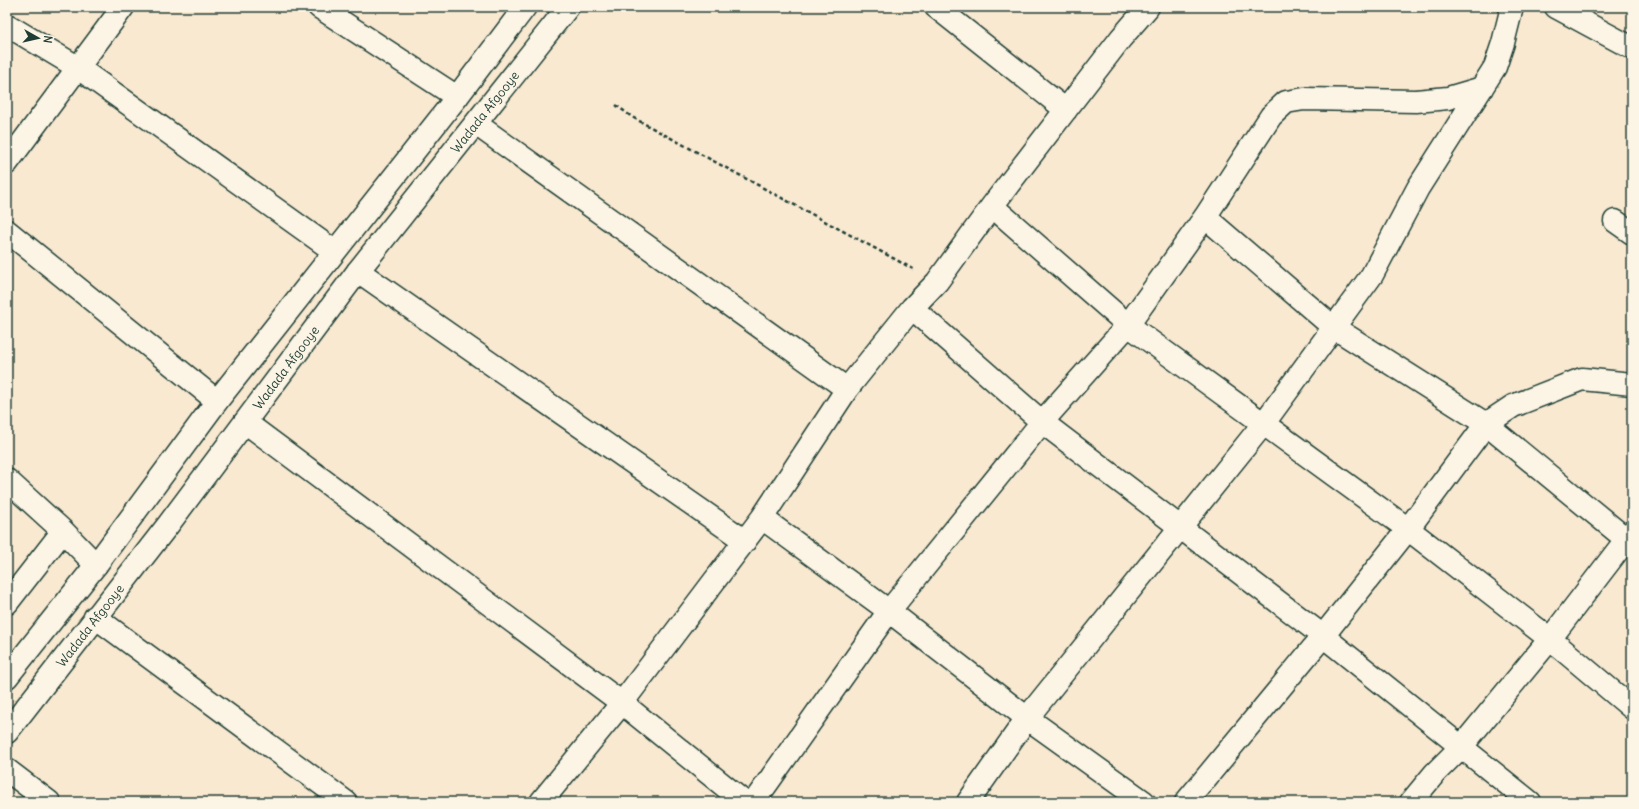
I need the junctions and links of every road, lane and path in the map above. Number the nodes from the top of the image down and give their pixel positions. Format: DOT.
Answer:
graph roads {
  1 [pos="123,7"];
  2 [pos="319,7"];
  3 [pos="525,7"];
  4 [pos="568,7"];
  5 [pos="936,7"];
  6 [pos="1148,7"];
  7 [pos="1512,7"];
  8 [pos="1556,7"];
  9 [pos="7,25"];
  10 [pos="1632,48"];
  11 [pos="77,67"];
  12 [pos="1482,88"];
  13 [pos="457,96"];
  14 [pos="616,105"];
  15 [pos="1066,110"];
  16 [pos="476,124"];
  17 [pos="7,163"];
  18 [pos="992,206"];
  19 [pos="1205,217"];
  20 [pos="7,231"];
  21 [pos="334,251"];
  22 [pos="358,271"];
  23 [pos="937,282"];
  24 [pos="912,308"];
  25 [pos="1128,324"];
  26 [pos="1333,327"];
  27 [pos="1632,384"];
  28 [pos="847,389"];
  29 [pos="217,401"];
  30 [pos="245,422"];
  31 [pos="1042,422"];
  32 [pos="1264,423"];
  33 [pos="1486,424"];
  34 [pos="7,480"];
  35 [pos="762,518"];
  36 [pos="1180,526"];
  37 [pos="1408,529"];
  38 [pos="63,531"];
  39 [pos="1629,535"];
  40 [pos="745,541"];
  41 [pos="96,564"];
  42 [pos="7,603"];
  43 [pos="889,611"];
  44 [pos="95,617"];
  45 [pos="1323,636"];
  46 [pos="1550,640"];
  47 [pos="7,677"];
  48 [pos="622,703"];
  49 [pos="1632,708"];
  50 [pos="1027,718"];
  51 [pos="7,732"];
  52 [pos="1462,746"];
  53 [pos="7,770"];
  54 [pos="49,802"];
  55 [pos="346,802"];
  56 [pos="542,802"];
  57 [pos="744,802"];
  58 [pos="754,802"];
  59 [pos="968,802"];
  60 [pos="1144,802"];
  61 [pos="1186,802"];
  62 [pos="1411,802"];
  63 [pos="1530,802"];
  1 -- 11 [label="main road"];
  2 -- 13 [label="main road"];
  3 -- 13 [label="main road"];
  4 -- 16 [label="main road, Wadada Afgooye"];
  5 -- 15 [label="main road"];
  6 -- 15 [label="main road"];
  7 -- 12 [label="main road"];
  8 -- 10 [label="main road"];
  9 -- 11 [label="main road"];
  11 -- 17 [label="main road"];
  11 -- 21 [label="main road"];
  12 -- 19 [label="main road"];
  12 -- 26 [label="main road"];
  13 -- 21 [label="main road"];
  14 -- 23 [label="path"];
  15 -- 18 [label="main road"];
  16 -- 22 [label="main road, Wadada Afgooye"];
  16 -- 28 [label="main road"];
  18 -- 23 [label="main road"];
  18 -- 25 [label="main road"];
  19 -- 25 [label="main road"];
  19 -- 26 [label="main road"];
  20 -- 29 [label="main road"];
  21 -- 29 [label="main road"];
  22 -- 30 [label="main road, Wadada Afgooye"];
  22 -- 40 [label="main road"];
  23 -- 24 [label="main road"];
  24 -- 28 [label="main road"];
  24 -- 31 [label="main road"];
  25 -- 31 [label="main road"];
  25 -- 32 [label="main road"];
  26 -- 32 [label="main road"];
  26 -- 33 [label="main road"];
  27 -- 33 [label="main road"];
  28 -- 35 [label="main road"];
  29 -- 41 [label="main road"];
  30 -- 44 [label="main road, Wadada Afgooye"];
  30 -- 48 [label="main road"];
  31 -- 36 [label="main road"];
  31 -- 43 [label="main road"];
  32 -- 36 [label="main road"];
  32 -- 37 [label="main road"];
  33 -- 37 [label="main road"];
  33 -- 39 [label="main road"];
  34 -- 38 [label="main road"];
  35 -- 40 [label="main road"];
  35 -- 43 [label="main road"];
  36 -- 45 [label="main road"];
  36 -- 50 [label="main road"];
  37 -- 45 [label="main road"];
  37 -- 46 [label="main road"];
  38 -- 41 [label="main road"];
  38 -- 42 [label="main road"];
  39 -- 46 [label="main road"];
  40 -- 48 [label="main road"];
  41 -- 47 [label="main road"];
  43 -- 50 [label="main road"];
  43 -- 58 [label="main road"];
  44 -- 51 [label="main road, Wadada Afgooye"];
  44 -- 55 [label="main road"];
  45 -- 52 [label="main road"];
  45 -- 61 [label="main road"];
  46 -- 49 [label="main road"];
  46 -- 52 [label="main road"];
  48 -- 56 [label="main road"];
  48 -- 57 [label="main road"];
  50 -- 59 [label="main road"];
  50 -- 60 [label="main road"];
  52 -- 62 [label="main road"];
  52 -- 63 [label="main road"];
  53 -- 54 [label="main road"];
}
